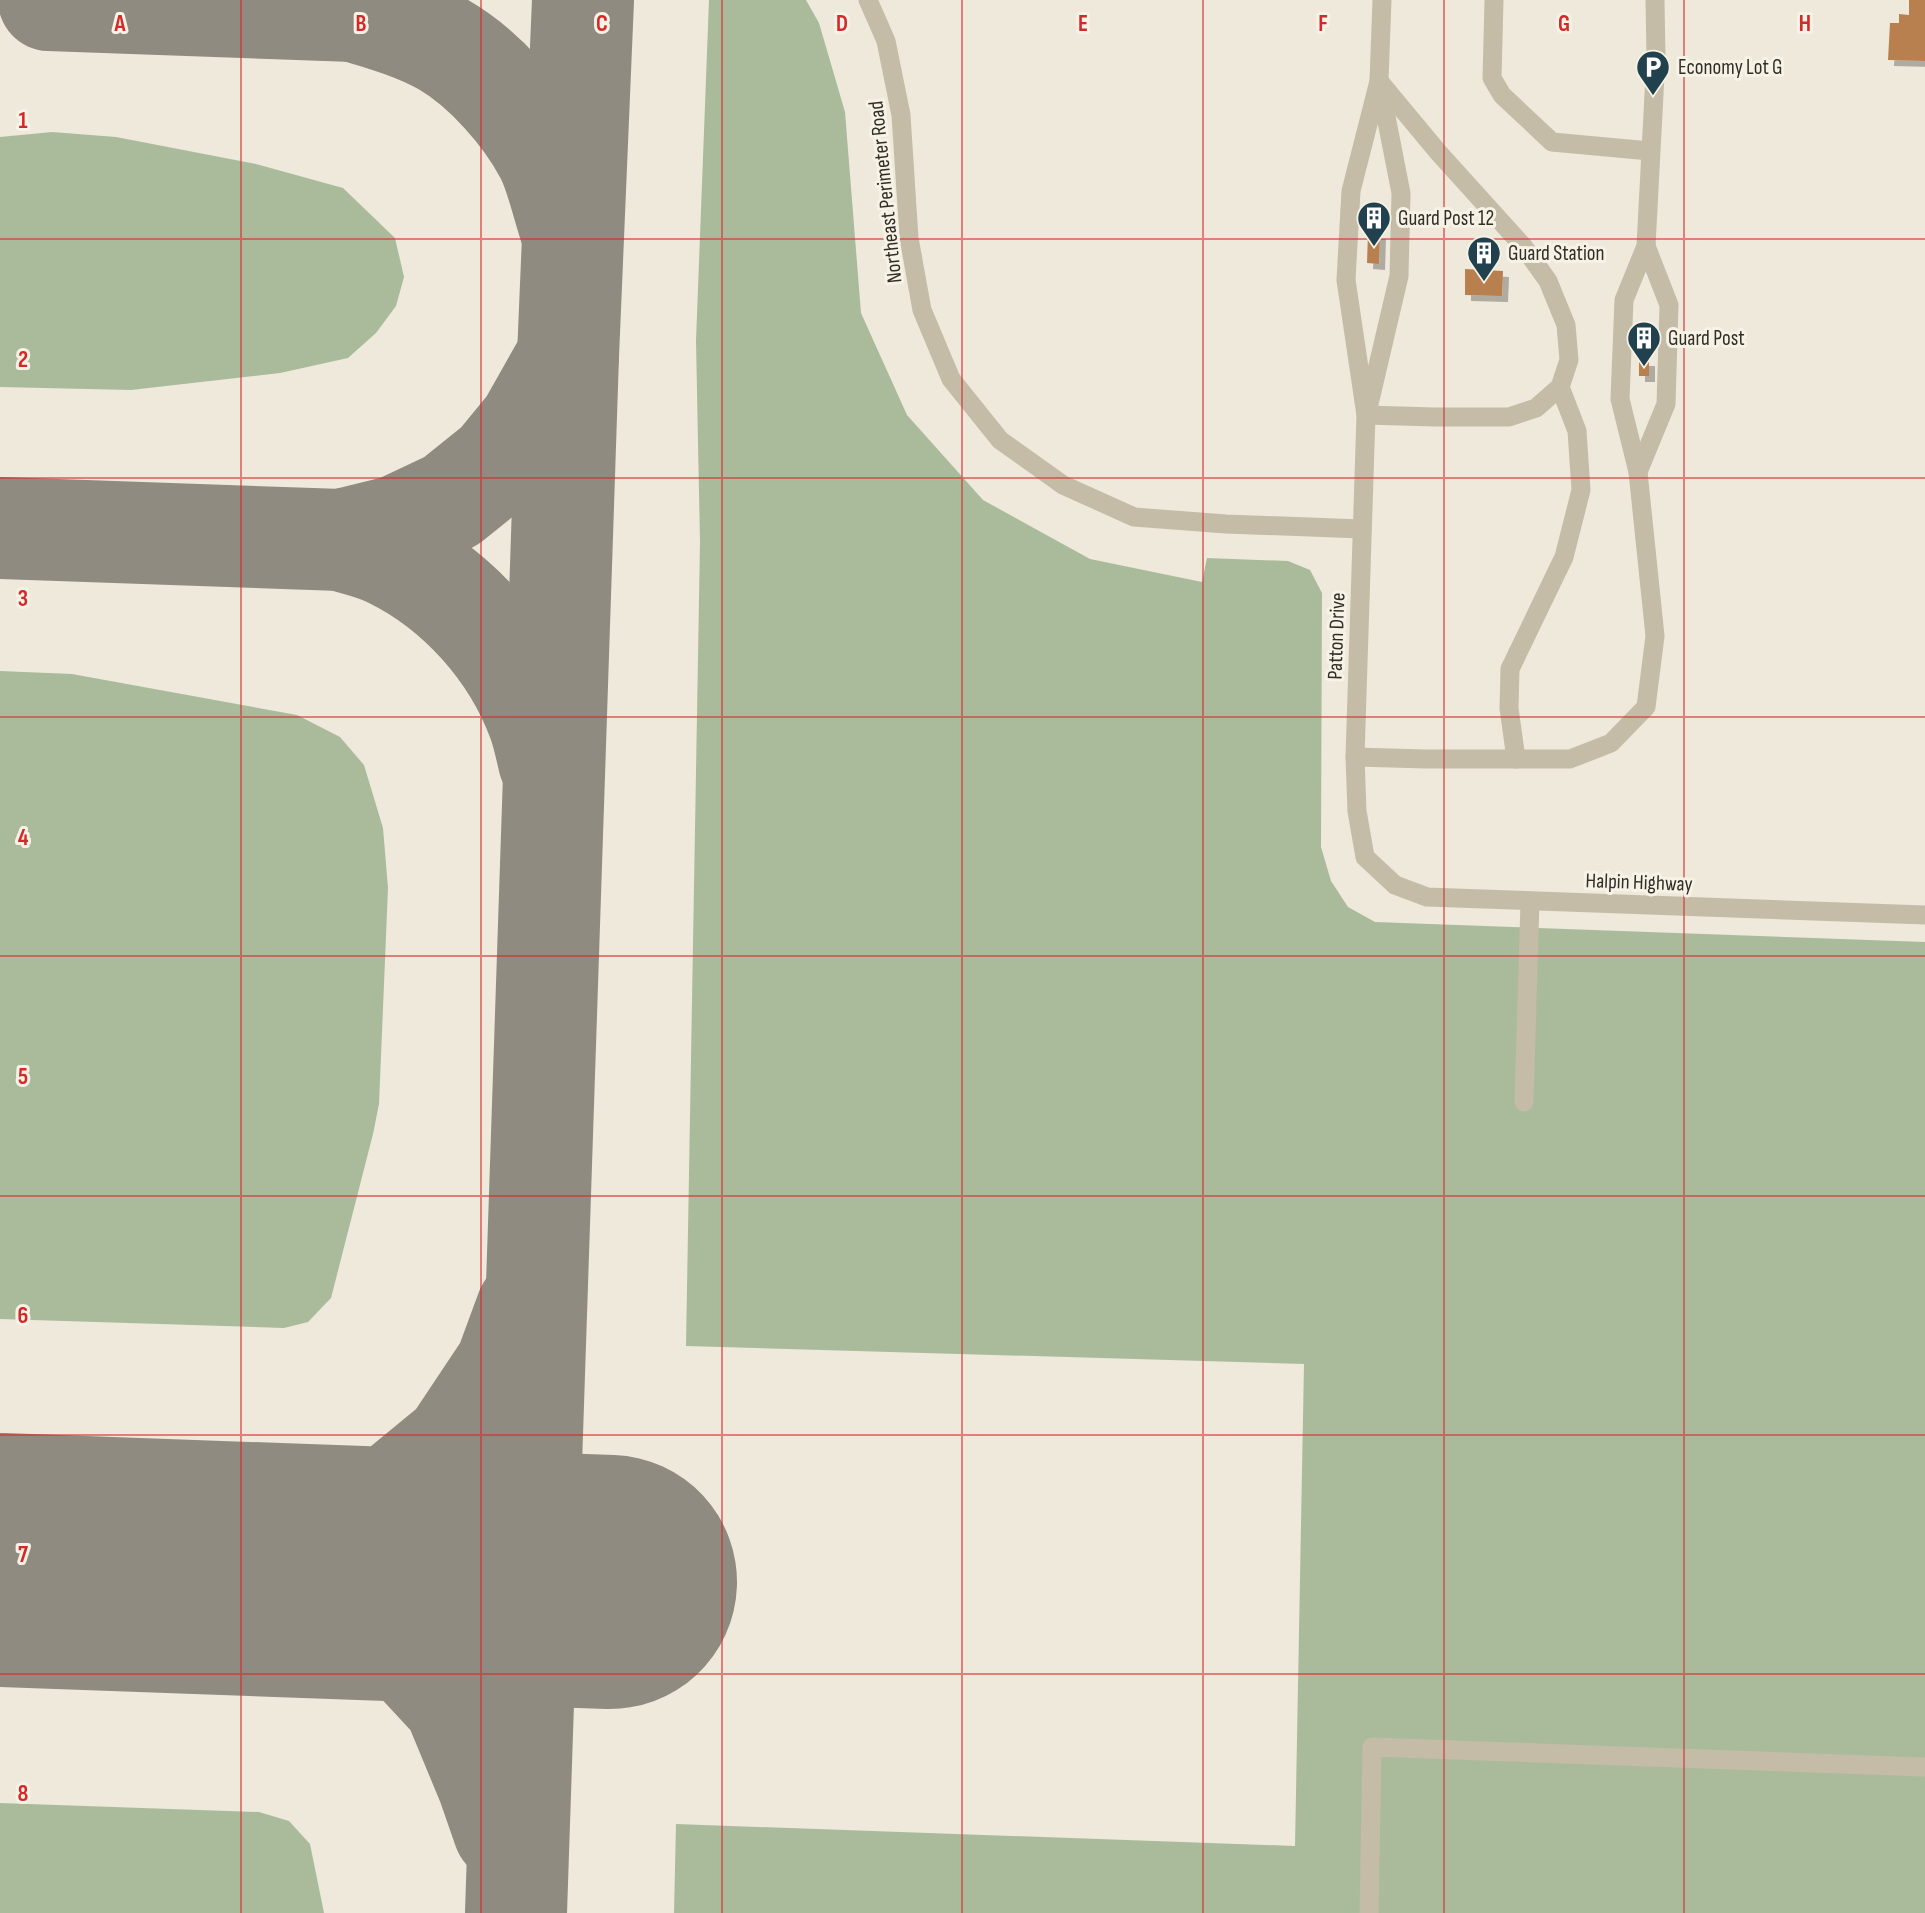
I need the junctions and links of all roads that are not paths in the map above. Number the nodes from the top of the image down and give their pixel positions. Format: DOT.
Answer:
graph roads {
  1 [pos="868,0"];
  2 [pos="1382,0"];
  3 [pos="1494,0"];
  4 [pos="1656,0"];
  5 [pos="1379,81"];
  6 [pos="1650,150"];
  7 [pos="1646,246"];
  8 [pos="1560,387"];
  9 [pos="1366,415"];
  10 [pos="1637,472"];
  11 [pos="1362,529"];
  12 [pos="1354,757"];
  13 [pos="1516,759"];
  14 [pos="1365,857"];
  15 [pos="1530,901"];
  16 [pos="1925,915"];
  17 [pos="1524,1102"];
  18 [pos="1925,1767"];
  19 [pos="1369,1913"];
  1 -- 11 [label="lane, Northeast Perimeter Road"];
  2 -- 5 [label="lane, Patton Drive"];
  3 -- 6 [label="lane"];
  4 -- 6 [label="lane"];
  5 -- 8 [label="lane"];
  5 -- 9 [label="lane, Patton Drive"];
  5 -- 9 [label="lane, Patton Drive"];
  6 -- 7 [label="lane"];
  7 -- 10 [label="lane"];
  7 -- 10 [label="lane"];
  8 -- 9 [label="lane"];
  8 -- 13 [label="lane"];
  9 -- 11 [label="lane, Patton Drive"];
  10 -- 13 [label="lane"];
  11 -- 12 [label="lane, Patton Drive"];
  12 -- 13 [label="lane"];
  12 -- 14 [label="lane, Patton Drive"];
  14 -- 15 [label="lane, Halpin Highway"];
  15 -- 16 [label="lane, Halpin Highway"];
  15 -- 17 [label="lane"];
  18 -- 19 [label="lane"];
}
